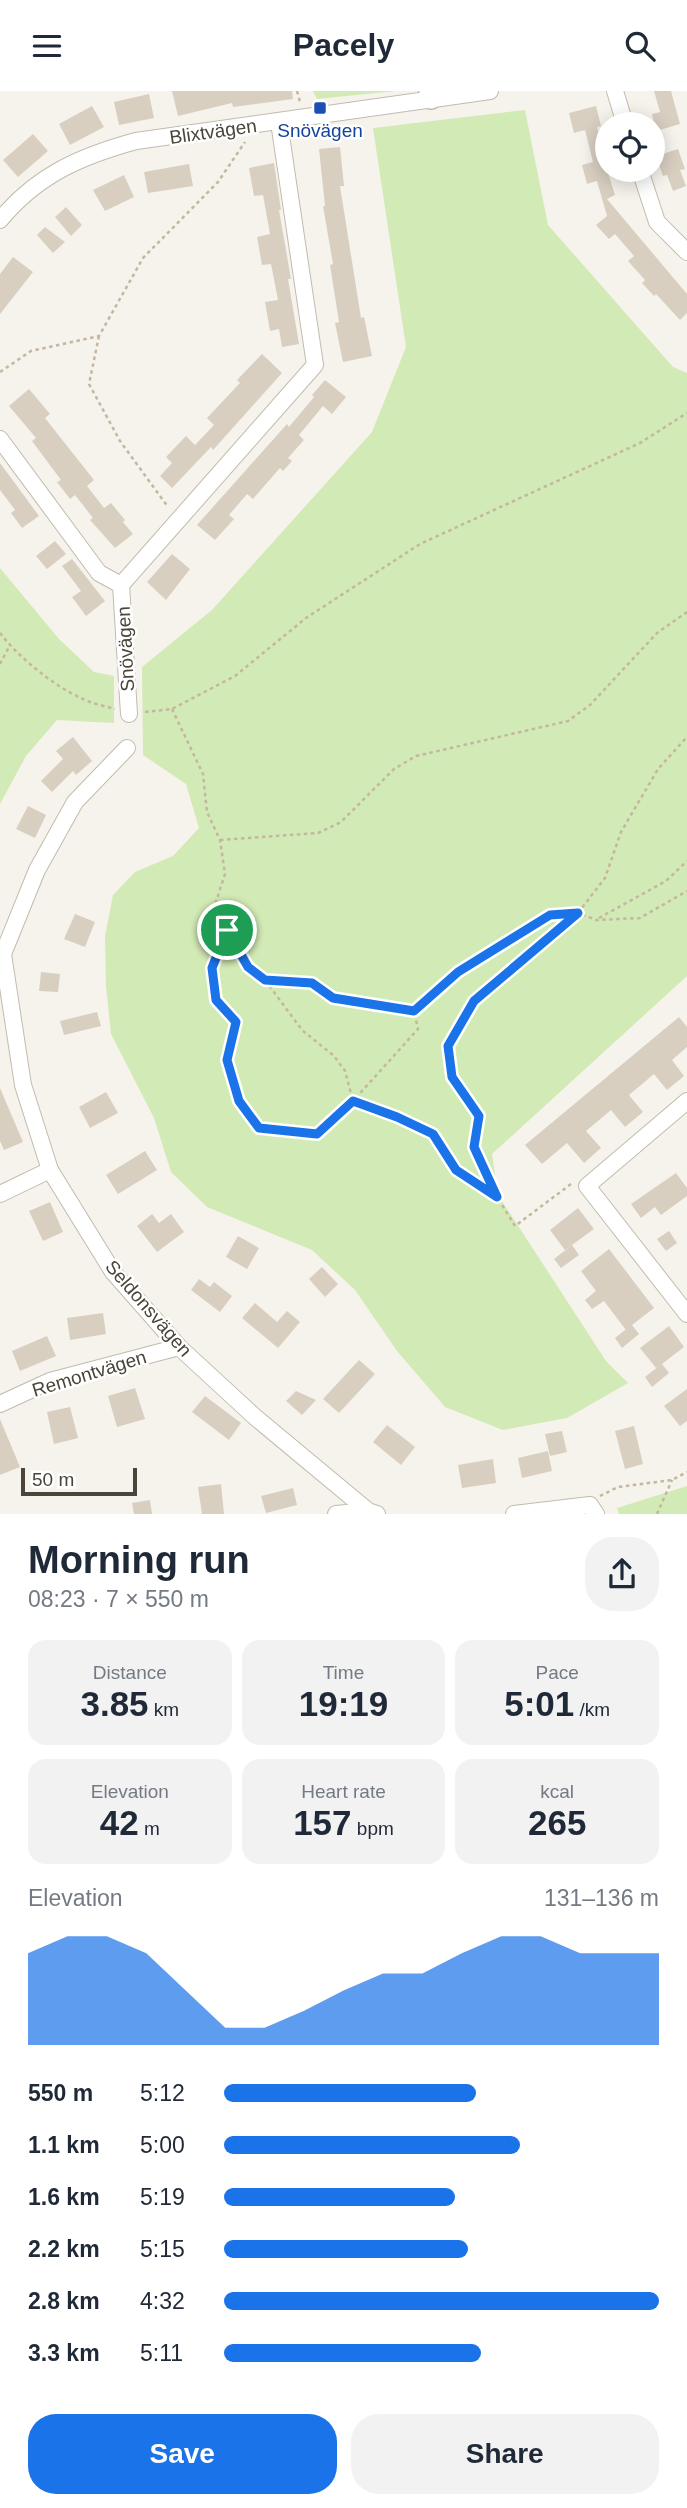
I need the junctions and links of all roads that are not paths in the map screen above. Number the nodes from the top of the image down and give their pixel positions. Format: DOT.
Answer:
graph roads {
  1 [pos="490,91"];
  2 [pos="615,91"];
  3 [pos="430,95"];
  4 [pos="621,112"];
  5 [pos="279,121"];
  6 [pos="644,182"];
  7 [pos="0,220"];
  8 [pos="687,252"];
  9 [pos="0,439"];
  10 [pos="121,585"];
  11 [pos="129,714"];
  12 [pos="127,748"];
  13 [pos="1,955"];
  14 [pos="687,1101"];
  15 [pos="50,1170"];
  16 [pos="0,1194"];
  17 [pos="687,1314"];
  18 [pos="179,1347"];
  19 [pos="0,1404"];
  20 [pos="593,1509"];
  21 [pos="372,1512"];
  22 [pos="337,1514"];
  23 [pos="514,1514"];
  1 -- 3 [label="street, Blixtvägen"];
  2 -- 4 [label="street"];
  3 -- 5 [label="street, Blixtvägen"];
  5 -- 7 [label="street, Blixtvägen"];
  5 -- 10 [label="street, Snövägen"];
  6 -- 8 [label="street"];
  9 -- 10 [label="street, Snövägen"];
  10 -- 11 [label="street, Snövägen"];
  12 -- 13 [label="street"];
  13 -- 15 [label="street, Seldonsvägen"];
  14 -- 17 [label="street"];
  15 -- 16 [label="street"];
  15 -- 18 [label="street, Seldonsvägen"];
  18 -- 19 [label="street, Remontvägen"];
  18 -- 21 [label="street, Seldonsvägen"];
  20 -- 23 [label="street"];
  21 -- 22 [label="street"];
}
